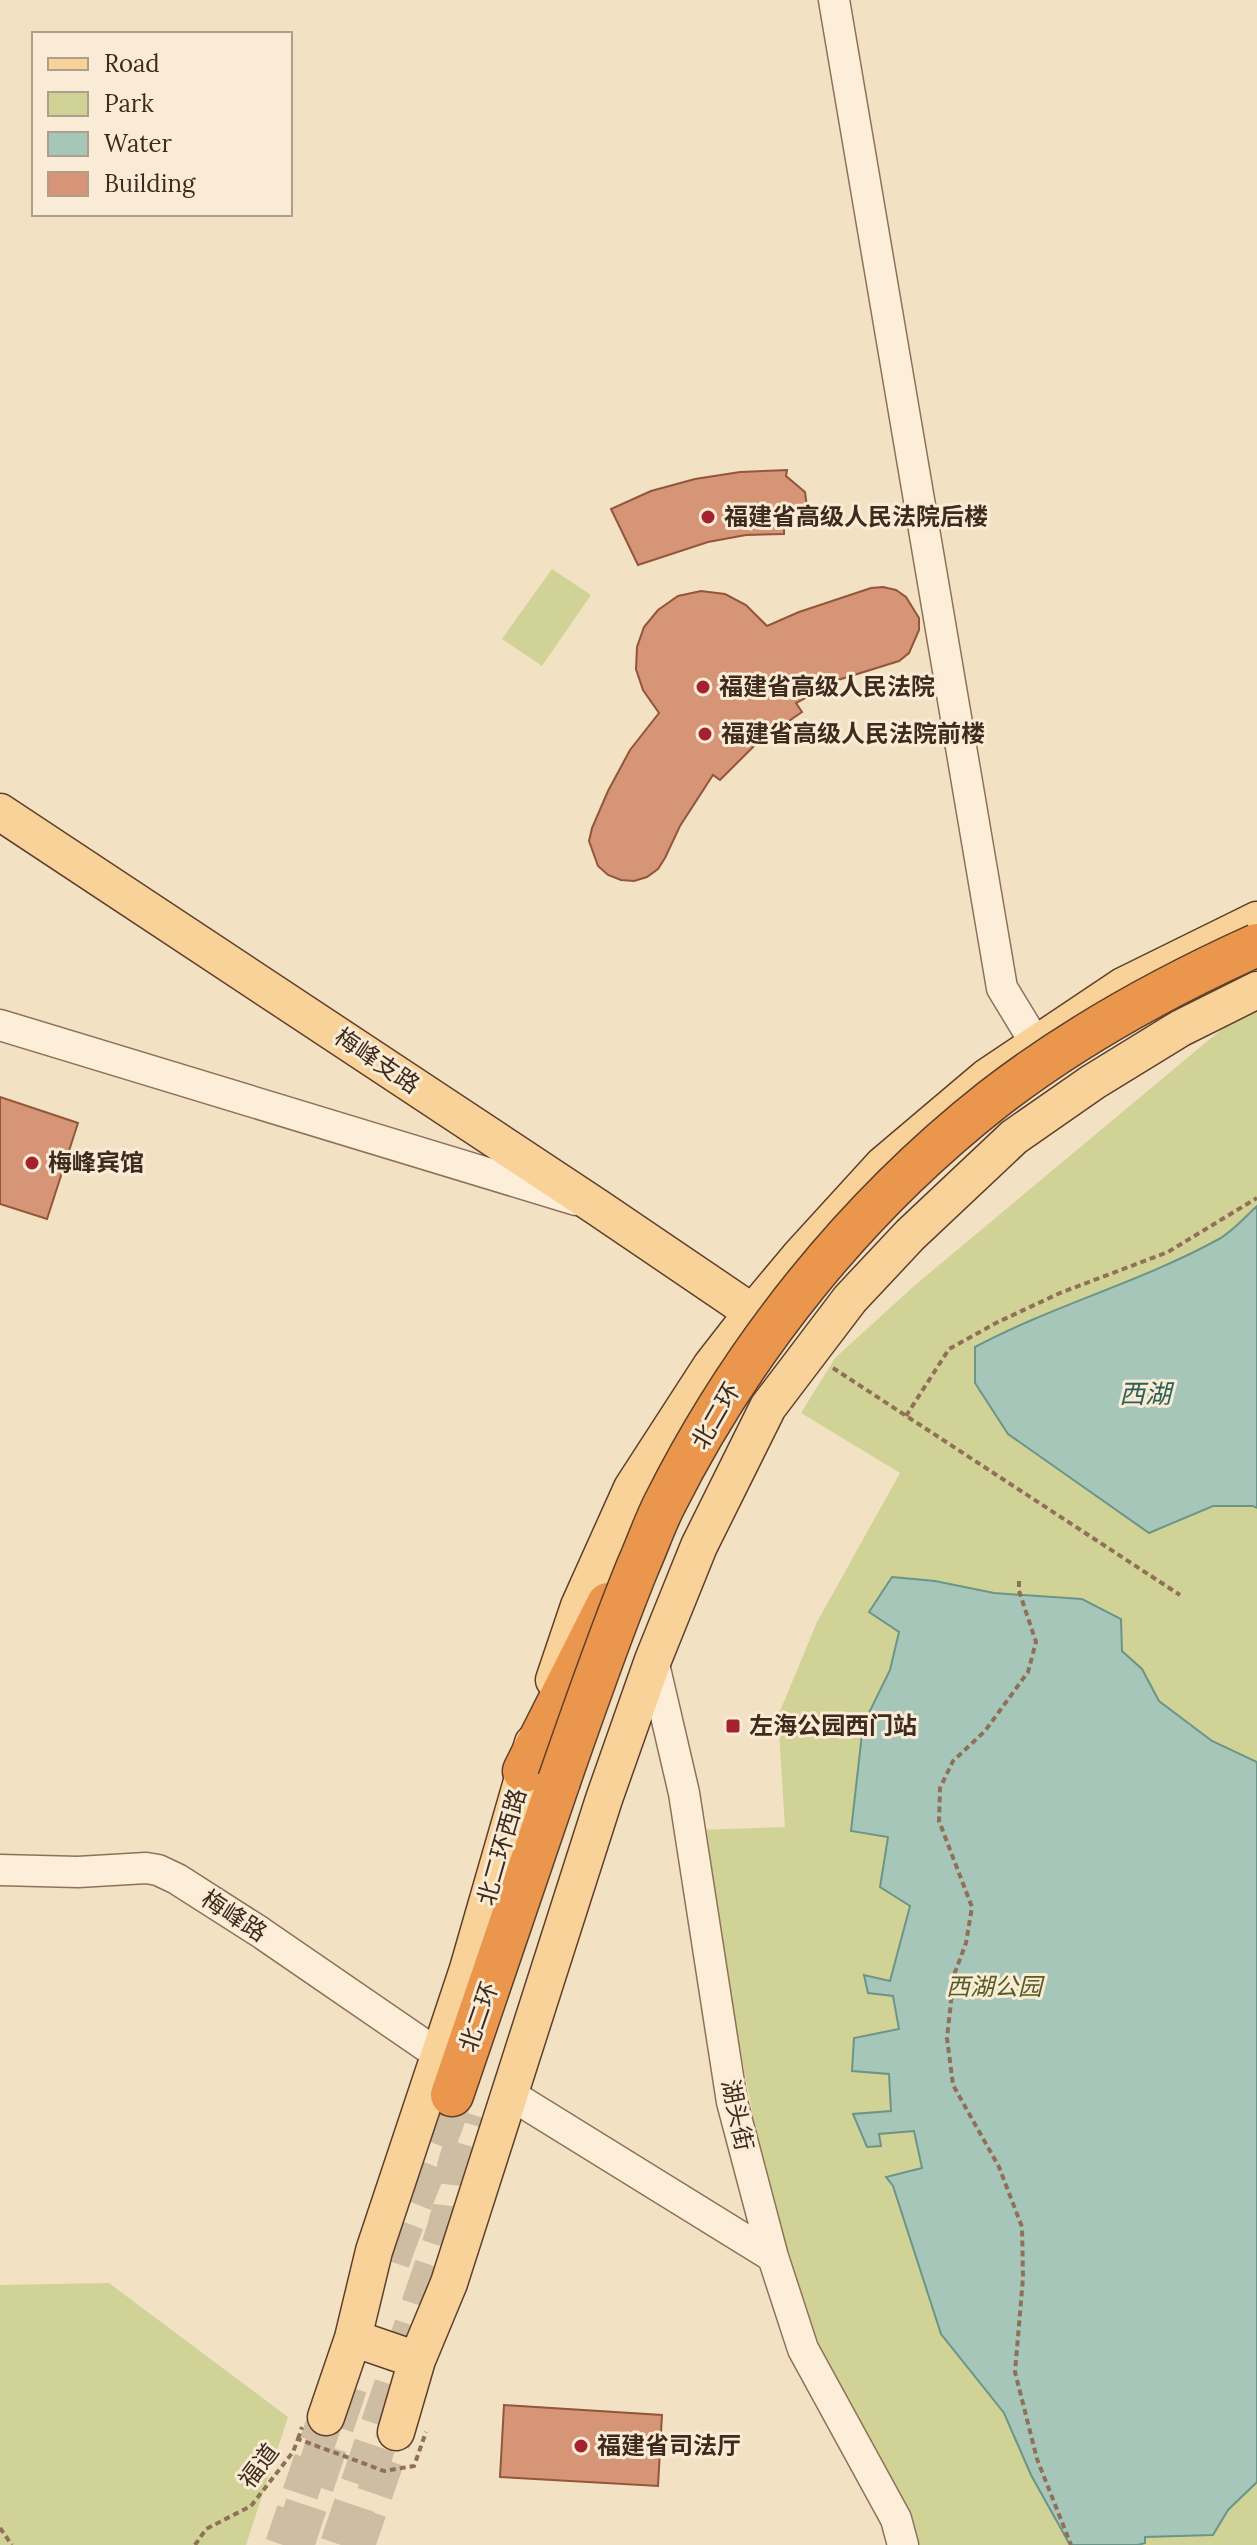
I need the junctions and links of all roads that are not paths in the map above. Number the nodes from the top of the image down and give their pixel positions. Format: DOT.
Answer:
graph roads {
  1 [pos="834,0"];
  2 [pos="0,812"];
  3 [pos="1257,920"];
  4 [pos="1257,945"];
  5 [pos="1257,973"];
  6 [pos="1257,990"];
  7 [pos="0,1025"];
  8 [pos="1036,1044"];
  9 [pos="597,1207"];
  10 [pos="753,1312"];
  11 [pos="808,1351"];
  12 [pos="664,1506"];
  13 [pos="653,1660"];
  14 [pos="554,1780"];
  15 [pos="0,1870"];
  16 [pos="439,2055"];
  17 [pos="480,2097"];
  18 [pos="773,2257"];
  19 [pos="353,2338"];
  20 [pos="417,2360"];
  21 [pos="326,2417"];
  22 [pos="411,2432"];
  23 [pos="903,2545"];
  1 -- 8 [label="street"];
  2 -- 9 [label="main road, 梅峰支路"];
  3 -- 8 [label="main road, 北二环西路"];
  4 -- 12 [label="highway, 北二环, bridge"];
  5 -- 14 [label="highway, 北二环"];
  6 -- 11 [label="main road"];
  7 -- 9 [label="street"];
  8 -- 10 [label="main road, 北二环西路"];
  9 -- 10 [label="main road, 梅峰支路"];
  10 -- 11 [label="main road"];
  10 -- 14 [label="main road, 北二环西路"];
  11 -- 13 [label="main road"];
  12 -- 14 [label="highway, 北二环, bridge"];
  12 -- 14 [label="highway, bridge"];
  13 -- 17 [label="main road"];
  13 -- 18 [label="street, 湖头街"];
  14 -- 16 [label="main road, 北二环西路"];
  14 -- 17 [label="highway, 北二环"];
  15 -- 16 [label="street, 梅峰路"];
  16 -- 19 [label="main road, 北二环西路"];
  17 -- 18 [label="street"];
  17 -- 20 [label="main road"];
  18 -- 23 [label="street, 湖头街"];
  19 -- 20 [label="main road"];
  19 -- 21 [label="main road, 北二环西路"];
  20 -- 22 [label="main road"];
}
